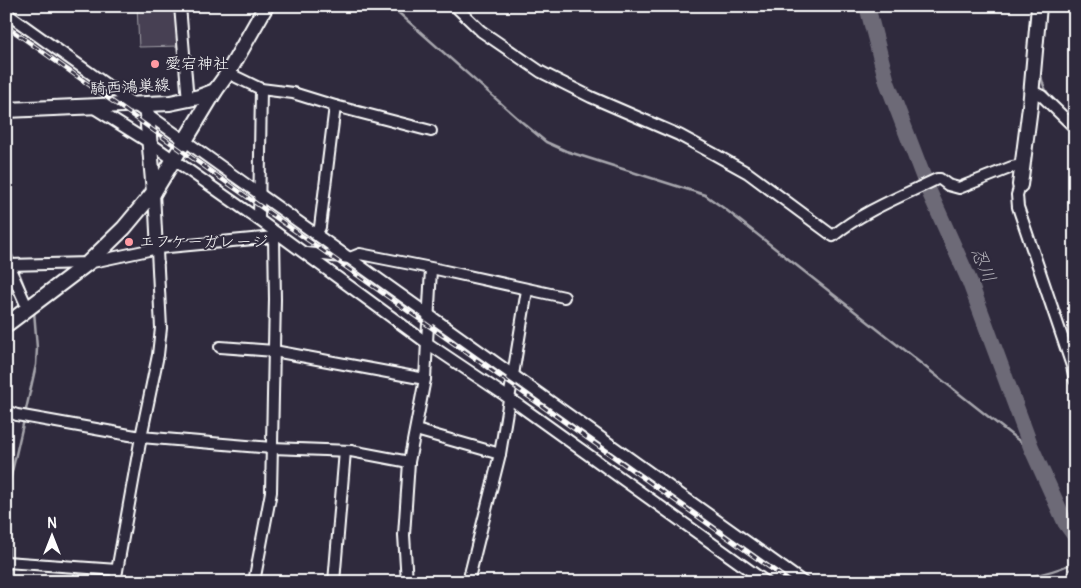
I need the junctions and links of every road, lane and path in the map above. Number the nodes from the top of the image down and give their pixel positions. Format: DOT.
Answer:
graph roads {
  1 [pos="180,6"];
  2 [pos="266,6"];
  3 [pos="455,6"];
  4 [pos="1039,6"];
  5 [pos="6,13"];
  6 [pos="228,73"];
  7 [pos="261,90"];
  8 [pos="215,91"];
  9 [pos="1032,91"];
  10 [pos="188,101"];
  11 [pos="136,104"];
  12 [pos="91,106"];
  13 [pos="335,106"];
  14 [pos="6,110"];
  15 [pos="147,114"];
  16 [pos="1075,128"];
  17 [pos="431,131"];
  18 [pos="185,141"];
  19 [pos="150,143"];
  20 [pos="174,160"];
  21 [pos="1022,165"];
  22 [pos="1020,185"];
  23 [pos="154,192"];
  24 [pos="260,194"];
  25 [pos="259,220"];
  26 [pos="275,235"];
  27 [pos="316,235"];
  28 [pos="158,248"];
  29 [pos="305,253"];
  30 [pos="350,258"];
  31 [pos="7,262"];
  32 [pos="88,264"];
  33 [pos="431,269"];
  34 [pos="527,290"];
  35 [pos="564,297"];
  36 [pos="28,309"];
  37 [pos="428,314"];
  38 [pos="6,325"];
  39 [pos="428,344"];
  40 [pos="220,346"];
  41 [pos="274,351"];
  42 [pos="1074,365"];
  43 [pos="513,374"];
  44 [pos="425,379"];
  45 [pos="1075,380"];
  46 [pos="509,398"];
  47 [pos="6,412"];
  48 [pos="416,430"];
  49 [pos="141,437"];
  50 [pos="272,448"];
  51 [pos="345,450"];
  52 [pos="500,454"];
  53 [pos="409,462"];
  54 [pos="6,562"];
  55 [pos="117,570"];
  56 [pos="1075,573"];
  57 [pos="115,582"];
  58 [pos="254,582"];
  59 [pos="334,582"];
  60 [pos="407,582"];
  61 [pos="468,582"];
  62 [pos="766,582"];
  63 [pos="803,582"];
  64 [pos="1070,582"];
  1 -- 10 [label="street"];
  2 -- 6 [label="street"];
  3 -- 21 [label="street"];
  4 -- 9 [label="street"];
  5 -- 11 [label="street"];
  6 -- 7 [label="street"];
  6 -- 8 [label="street"];
  7 -- 13 [label="street"];
  7 -- 24 [label="street"];
  8 -- 10 [label="street, 騎西鴻巣線"];
  8 -- 18 [label="street"];
  9 -- 16 [label="street"];
  9 -- 21 [label="street"];
  10 -- 11 [label="street, 騎西鴻巣線"];
  11 -- 12 [label="street, 騎西鴻巣線"];
  11 -- 15 [label="street"];
  12 -- 14 [label="street, 騎西鴻巣線"];
  12 -- 19 [label="street"];
  13 -- 17 [label="street"];
  13 -- 27 [label="street"];
  15 -- 18 [label="street"];
  15 -- 19 [label="street"];
  18 -- 20 [label="street"];
  18 -- 24 [label="street"];
  19 -- 20 [label="street"];
  19 -- 23 [label="street"];
  20 -- 23 [label="street"];
  20 -- 25 [label="street"];
  21 -- 22 [label="street"];
  22 -- 42 [label="street"];
  23 -- 28 [label="street"];
  23 -- 32 [label="street"];
  24 -- 25 [label="street"];
  24 -- 27 [label="street"];
  25 -- 26 [label="street"];
  26 -- 28 [label="street"];
  26 -- 29 [label="street"];
  26 -- 41 [label="street"];
  27 -- 30 [label="street"];
  28 -- 32 [label="street"];
  28 -- 49 [label="street"];
  29 -- 30 [label="street"];
  29 -- 39 [label="street"];
  30 -- 33 [label="street"];
  30 -- 37 [label="street"];
  31 -- 32 [label="street"];
  31 -- 36 [label="street"];
  32 -- 36 [label="street"];
  33 -- 34 [label="street"];
  33 -- 37 [label="street"];
  34 -- 35 [label="street"];
  34 -- 43 [label="street"];
  36 -- 38 [label="street"];
  37 -- 39 [label="street"];
  37 -- 43 [label="street"];
  39 -- 44 [label="street"];
  39 -- 46 [label="street"];
  40 -- 41 [label="street"];
  41 -- 44 [label="street"];
  41 -- 50 [label="street"];
  42 -- 45 [label="street"];
  43 -- 46 [label="street"];
  43 -- 63 [label="street"];
  44 -- 48 [label="street"];
  46 -- 52 [label="street"];
  46 -- 62 [label="street"];
  47 -- 49 [label="street"];
  48 -- 52 [label="street"];
  48 -- 53 [label="street"];
  49 -- 50 [label="street"];
  49 -- 55 [label="street"];
  50 -- 51 [label="street"];
  50 -- 58 [label="street"];
  51 -- 53 [label="street"];
  51 -- 59 [label="street"];
  52 -- 61 [label="street"];
  53 -- 60 [label="street"];
  54 -- 55 [label="street"];
  55 -- 57 [label="street"];
  56 -- 64 [label="street"];
}
